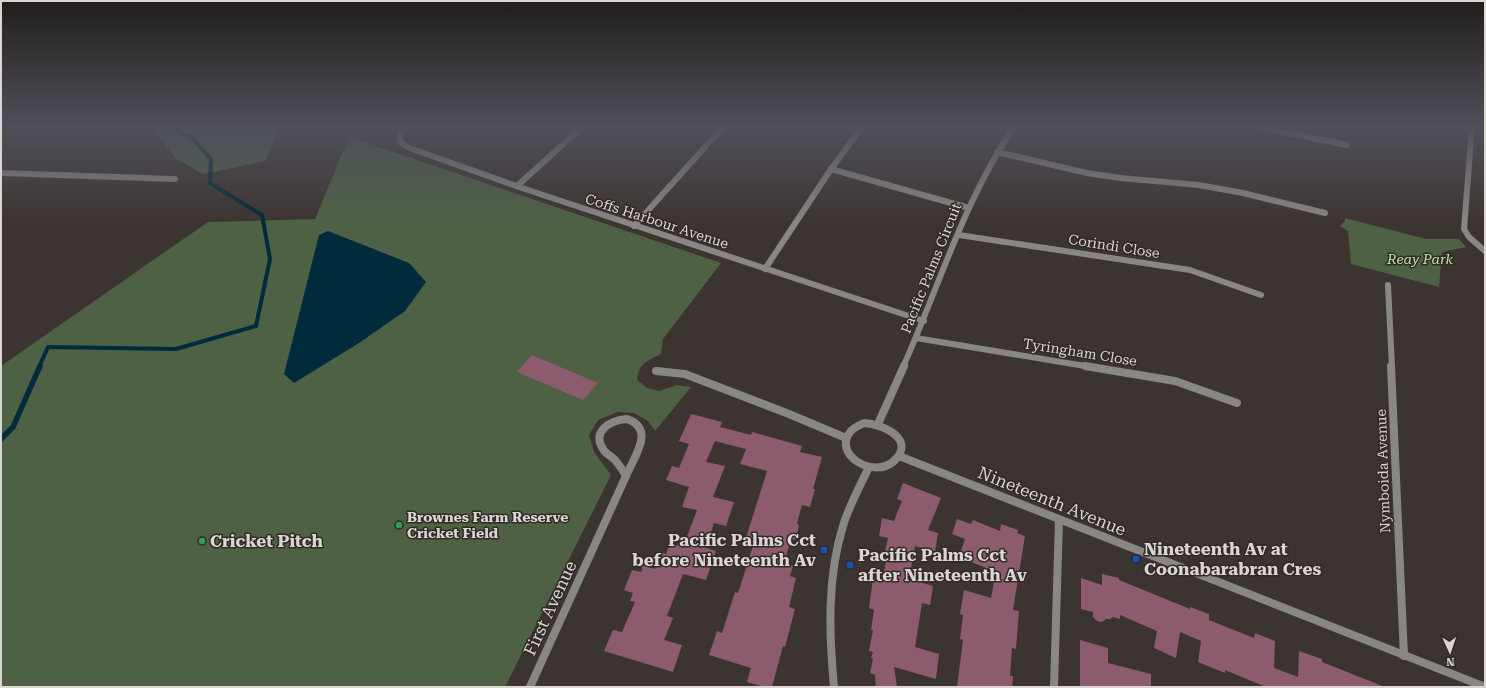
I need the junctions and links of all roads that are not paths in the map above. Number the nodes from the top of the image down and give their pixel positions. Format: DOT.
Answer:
graph roads {
  1 [pos="441,159"];
  2 [pos="547,159"];
  3 [pos="694,159"];
  4 [pos="838,159"];
  5 [pos="993,159"];
  6 [pos="1027,159"];
  7 [pos="1469,159"];
  8 [pos="831,169"];
  9 [pos="1,173"];
  10 [pos="175,179"];
  11 [pos="517,186"];
  12 [pos="969,208"];
  13 [pos="1324,214"];
  14 [pos="634,226"];
  15 [pos="959,234"];
  16 [pos="1485,251"];
  17 [pos="765,269"];
  18 [pos="1388,285"];
  19 [pos="1261,295"];
  20 [pos="924,321"];
  21 [pos="916,338"];
  22 [pos="656,371"];
  23 [pos="1237,403"];
  24 [pos="878,424"];
  25 [pos="846,438"];
  26 [pos="899,456"];
  27 [pos="868,467"];
  28 [pos="626,476"];
  29 [pos="1059,520"];
  30 [pos="1404,656"];
  31 [pos="530,687"];
  32 [pos="834,687"];
  33 [pos="1054,687"];
  34 [pos="1485,687"];
  1 -- 11 [label="street, Coffs Harbour Avenue"];
  2 -- 11 [label="street"];
  3 -- 14 [label="street"];
  4 -- 8 [label="street"];
  5 -- 12 [label="street, Pacific Palms Circuit"];
  6 -- 13 [label="street"];
  7 -- 16 [label="street"];
  8 -- 12 [label="street"];
  8 -- 17 [label="street"];
  9 -- 10 [label="street"];
  11 -- 14 [label="street, Coffs Harbour Avenue"];
  12 -- 15 [label="street, Pacific Palms Circuit"];
  14 -- 17 [label="street, Coffs Harbour Avenue"];
  15 -- 19 [label="street, Corindi Close"];
  15 -- 20 [label="street, Pacific Palms Circuit"];
  17 -- 20 [label="street, Coffs Harbour Avenue"];
  18 -- 30 [label="street, Nymboida Avenue"];
  20 -- 21 [label="street, Pacific Palms Circuit"];
  21 -- 23 [label="street, Tyringham Close"];
  21 -- 24 [label="street, Pacific Palms Circuit"];
  22 -- 25 [label="street"];
  24 -- 25 [label="street"];
  24 -- 26 [label="street"];
  25 -- 27 [label="street"];
  26 -- 27 [label="street"];
  26 -- 29 [label="street, Nineteenth Avenue"];
  27 -- 32 [label="street"];
  28 -- 28 [label="street, First Avenue"];
  28 -- 31 [label="street, First Avenue"];
  29 -- 30 [label="street, Nineteenth Avenue"];
  29 -- 33 [label="street"];
  30 -- 34 [label="street, Nineteenth Avenue"];
}
